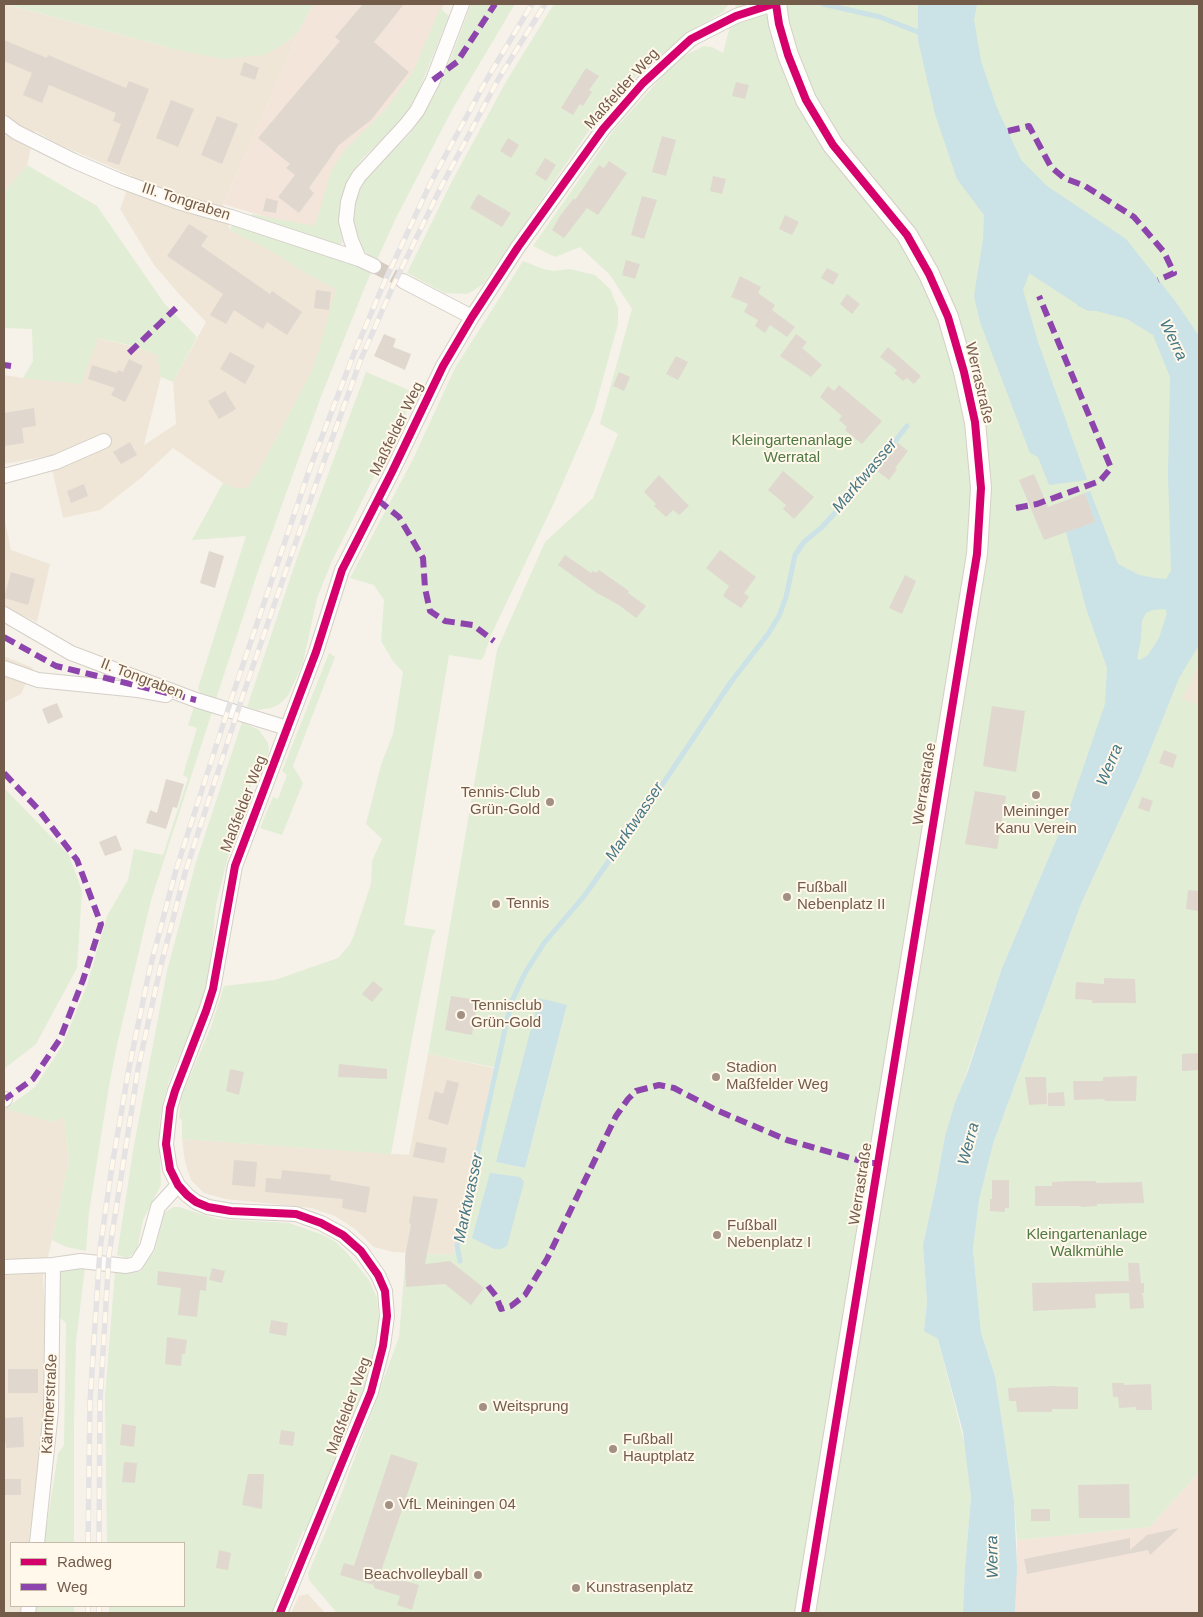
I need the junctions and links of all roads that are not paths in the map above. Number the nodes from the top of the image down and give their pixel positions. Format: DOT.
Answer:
graph roads {
  1 [pos="462,4"];
  2 [pos="774,4"];
  3 [pos="4,124"];
  4 [pos="359,259"];
  5 [pos="374,266"];
  6 [pos="403,281"];
  7 [pos="472,317"];
  8 [pos="104,441"];
  9 [pos="4,476"];
  10 [pos="4,614"];
  11 [pos="4,668"];
  12 [pos="196,700"];
  13 [pos="287,728"];
  14 [pos="178,1185"];
  15 [pos="53,1265"];
  16 [pos="4,1267"];
  17 [pos="37,1542"];
  18 [pos="280,1613"];
  19 [pos="805,1613"];
  1 -- 4 [label="street"];
  2 -- 7 [label="street, Maßfelder Weg"];
  2 -- 19 [label="street, Werrastraße"];
  3 -- 4 [label="street, III. Tongraben"];
  4 -- 5 [label="street, III. Tongraben"];
  6 -- 7 [label="street"];
  7 -- 13 [label="street, Maßfelder Weg"];
  8 -- 9 [label="street"];
  10 -- 12 [label="street, II. Tongraben"];
  11 -- 12 [label="street"];
  12 -- 13 [label="street, II. Tongraben"];
  13 -- 14 [label="street, Maßfelder Weg"];
  14 -- 15 [label="street"];
  14 -- 18 [label="street, Maßfelder Weg"];
  15 -- 16 [label="street"];
  15 -- 17 [label="street, Kärntnerstraße"];
}
